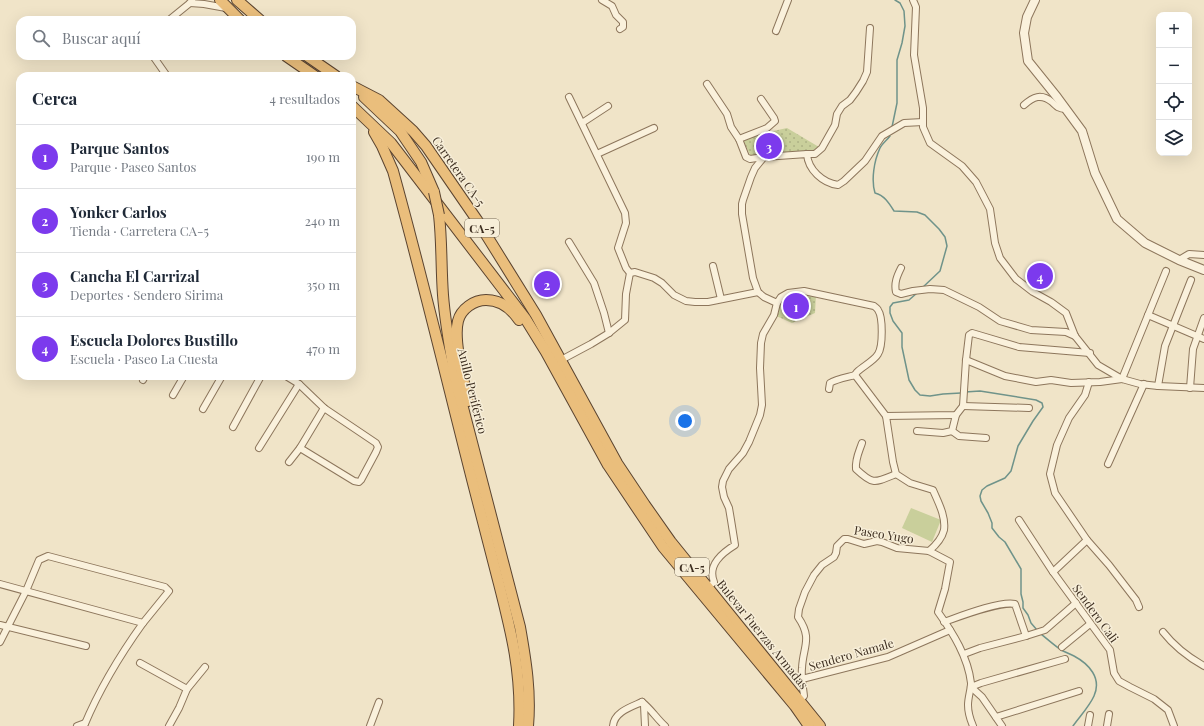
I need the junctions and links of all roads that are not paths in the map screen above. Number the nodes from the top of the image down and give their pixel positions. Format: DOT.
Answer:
graph roads {
  1 [pos="238,0"];
  2 [pos="602,0"];
  3 [pos="788,0"];
  4 [pos="913,0"];
  5 [pos="1036,0"];
  6 [pos="191,2"];
  7 [pos="224,4"];
  8 [pos="174,16"];
  9 [pos="236,16"];
  10 [pos="256,16"];
  11 [pos="870,28"];
  12 [pos="620,29"];
  13 [pos="776,31"];
  14 [pos="156,60"];
  15 [pos="292,60"];
  16 [pos="313,60"];
  17 [pos="164,72"];
  18 [pos="309,72"];
  19 [pos="330,72"];
  20 [pos="707,84"];
  21 [pos="356,89"];
  22 [pos="356,90"];
  23 [pos="568,97"];
  24 [pos="761,100"];
  25 [pos="1024,105"];
  26 [pos="608,106"];
  27 [pos="1066,109"];
  28 [pos="356,110"];
  29 [pos="368,122"];
  30 [pos="582,122"];
  31 [pos="923,122"];
  32 [pos="654,128"];
  33 [pos="739,138"];
  34 [pos="597,154"];
  35 [pos="807,154"];
  36 [pos="764,157"];
  37 [pos="569,242"];
  38 [pos="1204,255"];
  39 [pos="1180,260"];
  40 [pos="713,266"];
  41 [pos="901,268"];
  42 [pos="1204,270"];
  43 [pos="1166,271"];
  44 [pos="630,273"];
  45 [pos="1190,280"];
  46 [pos="758,292"];
  47 [pos="721,299"];
  48 [pos="777,303"];
  49 [pos="1148,315"];
  50 [pos="1204,318"];
  51 [pos="1172,325"];
  52 [pos="609,333"];
  53 [pos="1076,336"];
  54 [pos="1197,336"];
  55 [pos="1204,339"];
  56 [pos="1090,353"];
  57 [pos="561,360"];
  58 [pos="966,360"];
  59 [pos="855,375"];
  60 [pos="1122,379"];
  61 [pos="182,380"];
  62 [pos="220,380"];
  63 [pos="259,380"];
  64 [pos="292,380"];
  65 [pos="1089,382"];
  66 [pos="298,384"];
  67 [pos="1144,384"];
  68 [pos="1158,386"];
  69 [pos="1190,388"];
  70 [pos="1204,388"];
  71 [pos="829,389"];
  72 [pos="173,395"];
  73 [pos="581,397"];
  74 [pos="963,406"];
  75 [pos="576,407"];
  76 [pos="324,408"];
  77 [pos="1029,408"];
  78 [pos="203,409"];
  79 [pos="956,415"];
  80 [pos="886,416"];
  81 [pos="232,427"];
  82 [pos="917,431"];
  83 [pos="952,431"];
  84 [pos="986,438"];
  85 [pos="862,443"];
  86 [pos="259,448"];
  87 [pos="300,448"];
  88 [pos="289,462"];
  89 [pos="1108,464"];
  90 [pos="896,474"];
  91 [pos="1019,520"];
  92 [pos="496,535"];
  93 [pos="1086,540"];
  94 [pos="930,551"];
  95 [pos="1053,572"];
  96 [pos="0,584"];
  97 [pos="708,587"];
  98 [pos="26,591"];
  99 [pos="1076,603"];
  100 [pos="1139,607"];
  101 [pos="944,622"];
  102 [pos="144,623"];
  103 [pos="1090,624"];
  104 [pos="0,625"];
  105 [pos="8,627"];
  106 [pos="950,630"];
  107 [pos="1163,632"];
  108 [pos="1026,636"];
  109 [pos="0,642"];
  110 [pos="86,646"];
  111 [pos="1062,647"];
  112 [pos="964,654"];
  113 [pos="1065,659"];
  114 [pos="140,663"];
  115 [pos="1204,666"];
  116 [pos="204,667"];
  117 [pos="802,679"];
  118 [pos="971,688"];
  119 [pos="187,689"];
  120 [pos="1078,691"];
  121 [pos="800,701"];
  122 [pos="379,702"];
  123 [pos="642,702"];
  124 [pos="1109,714"];
  125 [pos="1090,715"];
  126 [pos="996,717"];
  127 [pos="84,724"];
  128 [pos="77,726"];
  129 [pos="169,726"];
  130 [pos="370,726"];
  131 [pos="519,726"];
  132 [pos="528,726"];
  133 [pos="613,726"];
  134 [pos="645,726"];
  135 [pos="665,726"];
  136 [pos="809,726"];
  137 [pos="820,726"];
  138 [pos="972,726"];
  139 [pos="1002,726"];
  140 [pos="1088,726"];
  141 [pos="1107,726"];
  142 [pos="1174,726"];
  1 -- 10 [label="highway"];
  2 -- 12 [label="street"];
  3 -- 13 [label="street"];
  4 -- 31 [label="street"];
  5 -- 27 [label="street"];
  6 -- 7 [label="street"];
  6 -- 8 [label="street"];
  7 -- 9 [label="highway"];
  11 -- 35 [label="street"];
  14 -- 17 [label="street"];
  15 -- 18 [label="highway"];
  16 -- 19 [label="highway"];
  20 -- 33 [label="street"];
  21 -- 57 [label="highway, Carretera CA-5 / CA-5"];
  22 -- 92 [label="highway, Anillo Periférico, bridge"];
  23 -- 30 [label="street"];
  24 -- 33 [label="street"];
  25 -- 27 [label="street"];
  26 -- 30 [label="street"];
  27 -- 39 [label="street"];
  28 -- 29 [label="highway, CA-5"];
  29 -- 75 [label="highway, CA-5"];
  29 -- 131 [label="highway, Anillo Periférico"];
  30 -- 34 [label="street"];
  31 -- 35 [label="street"];
  31 -- 53 [label="street"];
  32 -- 34 [label="street"];
  33 -- 36 [label="street"];
  34 -- 44 [label="street"];
  35 -- 36 [label="street"];
  36 -- 46 [label="street"];
  37 -- 52 [label="street"];
  38 -- 39 [label="street"];
  39 -- 42 [label="street"];
  40 -- 47 [label="street"];
  41 -- 53 [label="street"];
  43 -- 49 [label="street"];
  44 -- 47 [label="street"];
  44 -- 52 [label="street"];
  45 -- 51 [label="street"];
  46 -- 47 [label="street"];
  46 -- 48 [label="street"];
  48 -- 59 [label="street"];
  48 -- 97 [label="street"];
  49 -- 51 [label="street"];
  49 -- 60 [label="street"];
  50 -- 54 [label="street"];
  51 -- 54 [label="street"];
  51 -- 68 [label="street"];
  52 -- 57 [label="street"];
  53 -- 56 [label="street"];
  54 -- 55 [label="street"];
  54 -- 69 [label="street"];
  56 -- 58 [label="street"];
  56 -- 60 [label="street"];
  57 -- 73 [label="highway, Carretera CA-5 / CA-5"];
  58 -- 65 [label="street"];
  58 -- 74 [label="street"];
  59 -- 71 [label="street"];
  59 -- 80 [label="street"];
  60 -- 65 [label="street"];
  60 -- 67 [label="street"];
  61 -- 72 [label="street"];
  62 -- 78 [label="street"];
  63 -- 81 [label="street"];
  64 -- 66 [label="street"];
  65 -- 93 [label="street"];
  66 -- 76 [label="street"];
  66 -- 86 [label="street"];
  67 -- 68 [label="street"];
  67 -- 89 [label="street"];
  68 -- 69 [label="street"];
  69 -- 70 [label="street"];
  73 -- 97 [label="highway, Bulevar Fuerzas Armadas / CA-5"];
  74 -- 77 [label="street"];
  74 -- 79 [label="street"];
  75 -- 92 [label="highway"];
  75 -- 136 [label="highway, Bulevar Fuerzas Armadas / CA-5"];
  76 -- 87 [label="street"];
  76 -- 87 [label="street"];
  79 -- 80 [label="street"];
  79 -- 83 [label="street"];
  80 -- 90 [label="street"];
  82 -- 83 [label="street"];
  83 -- 84 [label="street"];
  85 -- 90 [label="street"];
  87 -- 88 [label="street"];
  90 -- 94 [label="street"];
  91 -- 95 [label="street, Sendero Cali"];
  92 -- 132 [label="highway, Anillo Periférico"];
  93 -- 95 [label="street"];
  93 -- 100 [label="street"];
  94 -- 101 [label="street, Paseo Yugo"];
  94 -- 117 [label="street, Paseo Yugo"];
  95 -- 99 [label="street, Sendero Cali"];
  96 -- 98 [label="street"];
  97 -- 121 [label="highway, Bulevar Fuerzas Armadas / CA-5"];
  98 -- 102 [label="street"];
  98 -- 102 [label="street"];
  98 -- 105 [label="street"];
  99 -- 103 [label="street, Sendero Cali"];
  99 -- 108 [label="street"];
  101 -- 106 [label="street, Paseo Yugo"];
  101 -- 108 [label="street"];
  102 -- 127 [label="street"];
  103 -- 111 [label="street"];
  103 -- 142 [label="street, Sendero Cali"];
  104 -- 105 [label="street"];
  105 -- 109 [label="street"];
  105 -- 110 [label="street"];
  106 -- 112 [label="street, Paseo Yugo"];
  106 -- 117 [label="street, Sendero Namale"];
  107 -- 115 [label="street"];
  108 -- 112 [label="street"];
  112 -- 118 [label="street, Paseo Yugo"];
  113 -- 118 [label="street"];
  114 -- 119 [label="street"];
  116 -- 119 [label="street"];
  117 -- 121 [label="street, Paseo Yugo"];
  118 -- 126 [label="street"];
  118 -- 138 [label="street, Paseo Yugo"];
  119 -- 129 [label="street"];
  120 -- 126 [label="street"];
  121 -- 137 [label="highway, Bulevar Fuerzas Armadas / CA-5"];
  122 -- 130 [label="street"];
  123 -- 133 [label="street"];
  123 -- 134 [label="street"];
  123 -- 135 [label="street"];
  124 -- 141 [label="street"];
  125 -- 140 [label="street"];
  126 -- 139 [label="street"];
  127 -- 128 [label="street"];
}
